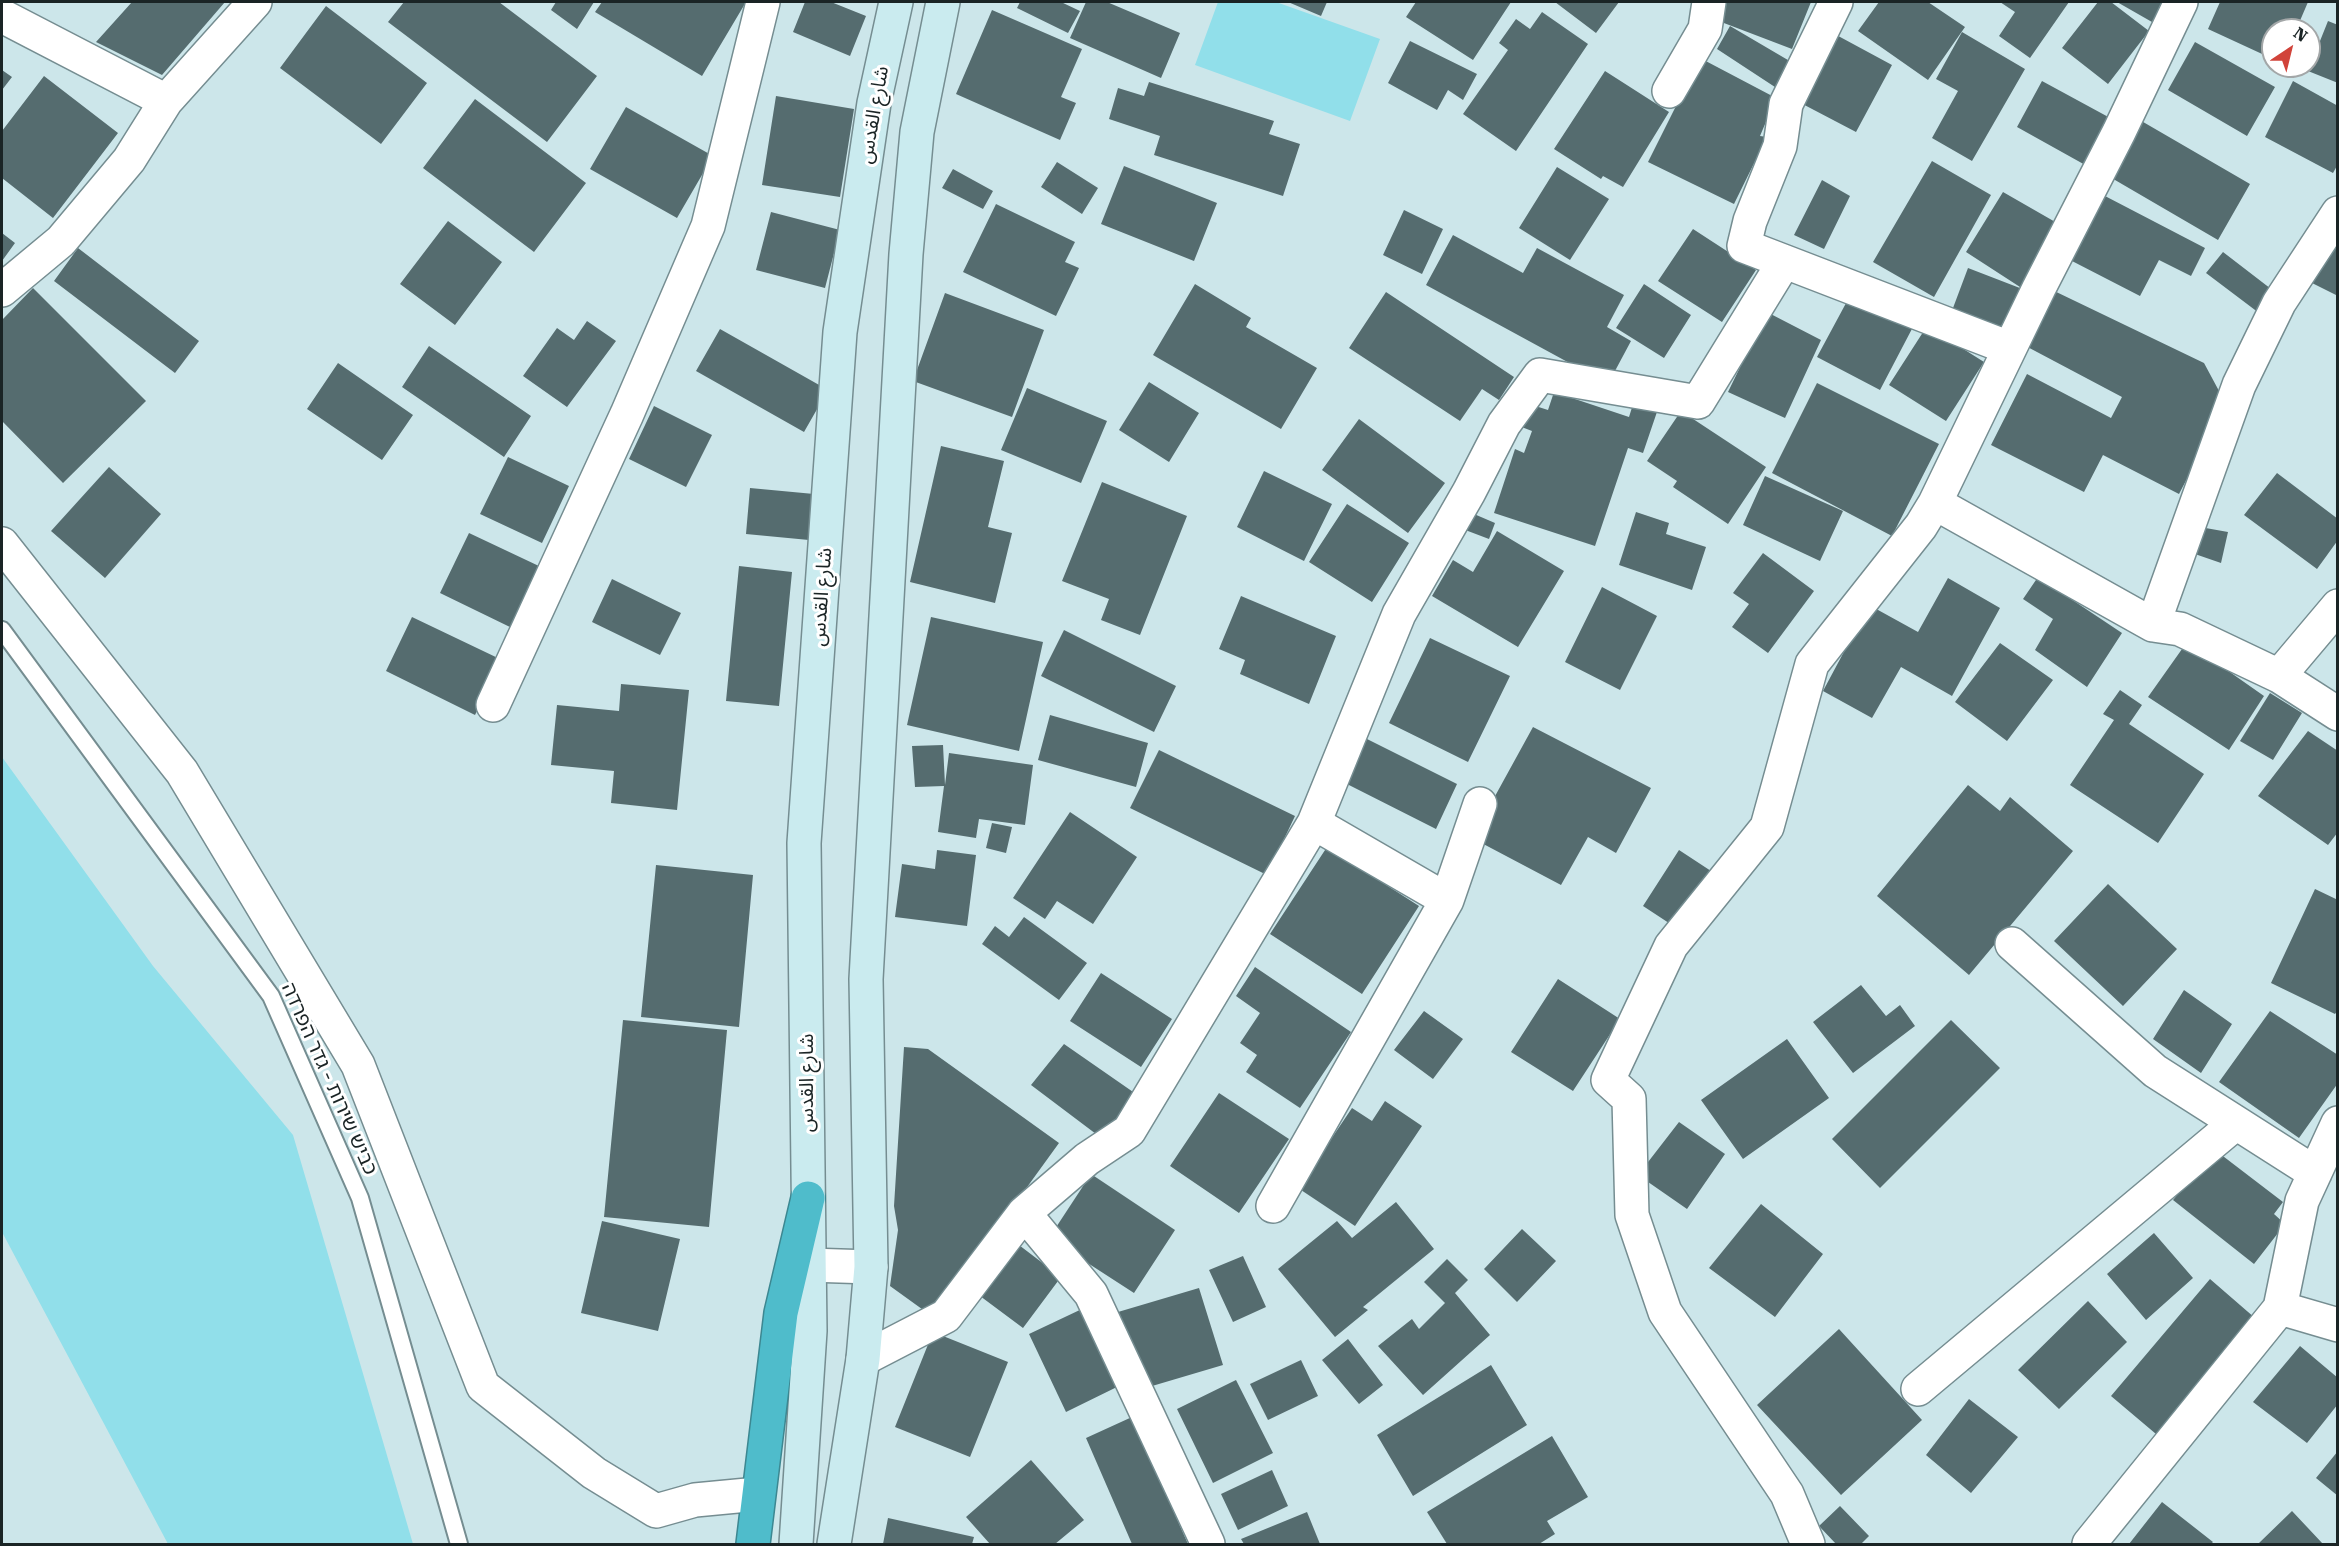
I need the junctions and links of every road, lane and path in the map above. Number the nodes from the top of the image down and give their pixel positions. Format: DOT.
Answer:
graph roads {
  1 [pos="255,2"];
  2 [pos="763,2"];
  3 [pos="896,2"];
  4 [pos="943,2"];
  5 [pos="1709,2"];
  6 [pos="1836,2"];
  7 [pos="2181,2"];
  8 [pos="2,16"];
  9 [pos="1669,91"];
  10 [pos="166,101"];
  11 [pos="2337,213"];
  12 [pos="1784,262"];
  13 [pos="2,290"];
  14 [pos="2009,348"];
  15 [pos="1935,503"];
  16 [pos="2,544"];
  17 [pos="2337,606"];
  18 [pos="2153,626"];
  19 [pos="2,630"];
  20 [pos="2279,676"];
  21 [pos="493,705"];
  22 [pos="2337,714"];
  23 [pos="1480,804"];
  24 [pos="1314,823"];
  25 [pos="1447,900"];
  26 [pos="2012,944"];
  27 [pos="2236,1123"];
  28 [pos="2337,1123"];
  29 [pos="2315,1173"];
  30 [pos="807,1198"];
  31 [pos="1273,1206"];
  32 [pos="1024,1213"];
  33 [pos="808,1265"];
  34 [pos="872,1267"];
  35 [pos="2280,1308"];
  36 [pos="2337,1325"];
  37 [pos="863,1359"];
  38 [pos="1918,1389"];
  39 [pos="757,1502"];
  40 [pos="459,1545"];
  41 [pos="751,1545"];
  42 [pos="796,1545"];
  43 [pos="834,1545"];
  44 [pos="1209,1545"];
  45 [pos="1808,1545"];
  46 [pos="2090,1545"];
  1 -- 10 [label="street"];
  2 -- 21 [label="street"];
  3 -- 30 [label="main road, شارع القدس"];
  4 -- 34 [label="main road"];
  5 -- 9 [label="street"];
  6 -- 12 [label="street"];
  7 -- 14 [label="street"];
  8 -- 10 [label="street"];
  10 -- 13 [label="street"];
  11 -- 18 [label="street"];
  12 -- 14 [label="street"];
  12 -- 24 [label="street"];
  14 -- 15 [label="street"];
  15 -- 18 [label="street"];
  15 -- 45 [label="street"];
  16 -- 39 [label="street"];
  17 -- 20 [label="street"];
  18 -- 20 [label="street"];
  19 -- 40 [label="lane, כביש שירות - גדר הפרדה"];
  20 -- 22 [label="street"];
  23 -- 25 [label="street"];
  24 -- 25 [label="street"];
  24 -- 32 [label="street"];
  25 -- 31 [label="street"];
  26 -- 27 [label="street"];
  27 -- 29 [label="street"];
  27 -- 38 [label="street"];
  28 -- 29 [label="street"];
  29 -- 35 [label="street"];
  30 -- 33 [label="main road, شارع القدس"];
  30 -- 39 [label="highway"];
  32 -- 37 [label="street"];
  32 -- 44 [label="street"];
  33 -- 34 [label="street"];
  33 -- 42 [label="main road, شارع القدس"];
  34 -- 37 [label="main road"];
  35 -- 36 [label="street"];
  35 -- 46 [label="street"];
  37 -- 43 [label="main road"];
  39 -- 41 [label="highway"];
}
